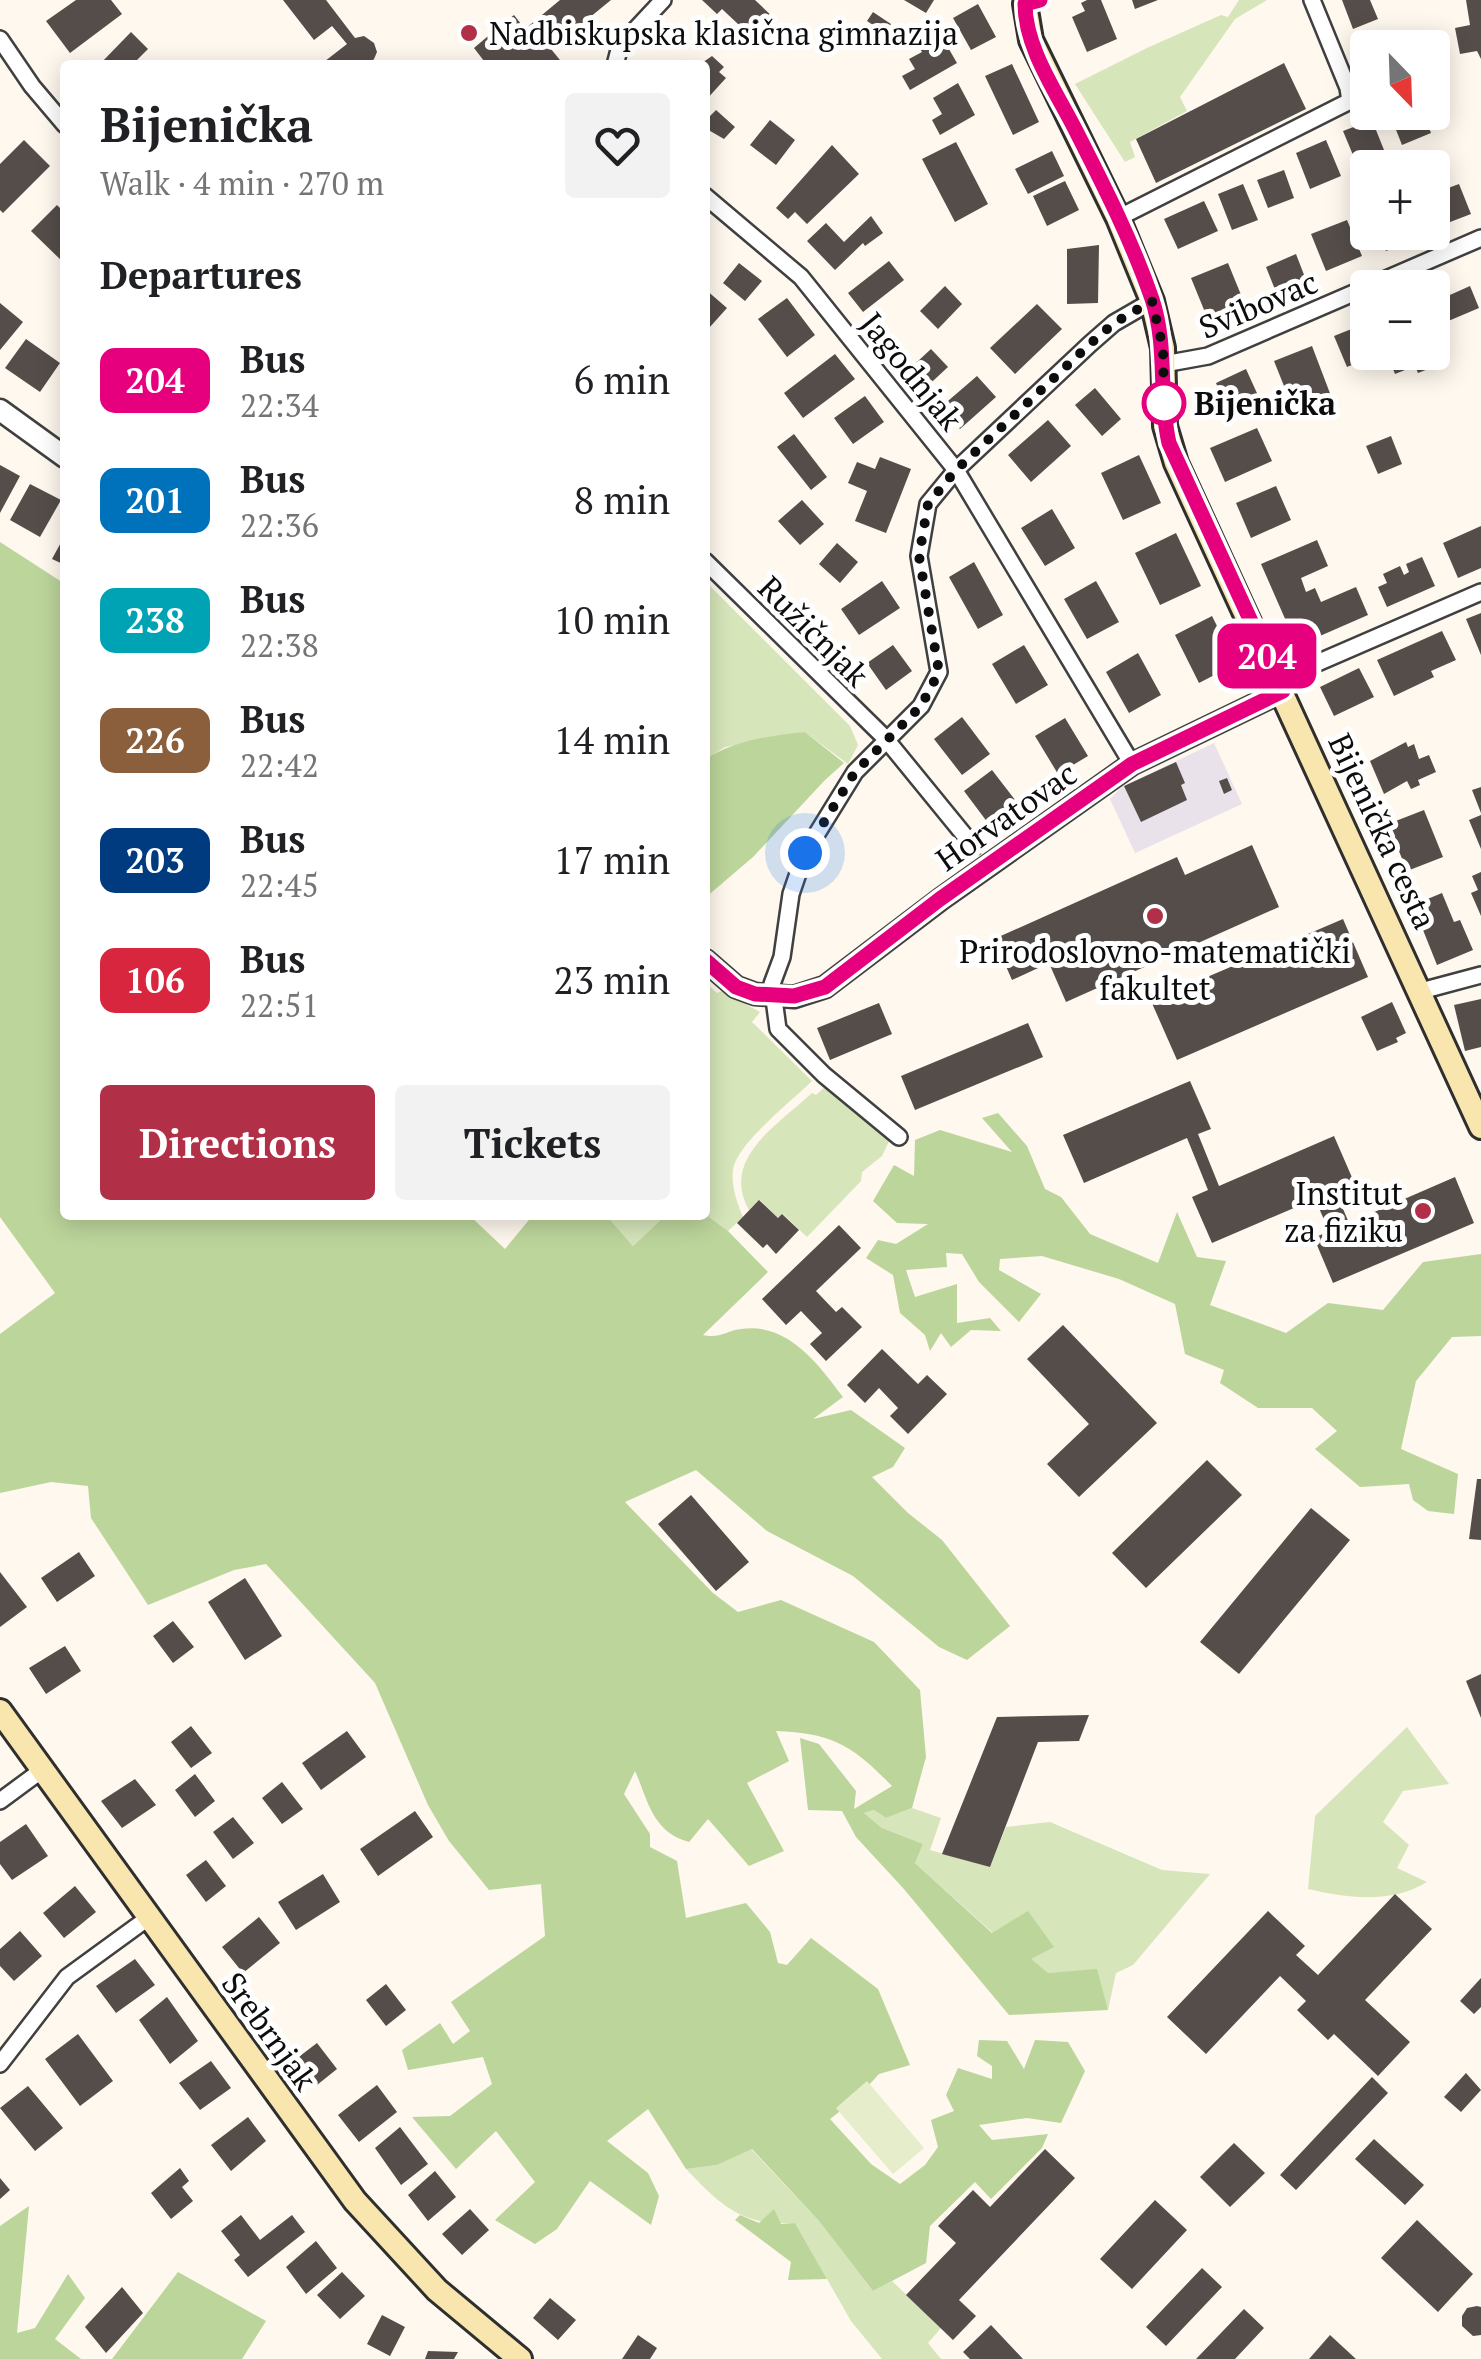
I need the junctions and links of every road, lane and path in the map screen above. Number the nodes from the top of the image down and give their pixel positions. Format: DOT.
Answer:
graph roads {
  1 [pos="663,0"];
  2 [pos="1312,0"];
  3 [pos="1026,1"];
  4 [pos="0,39"];
  5 [pos="616,60"];
  6 [pos="60,119"];
  7 [pos="710,200"];
  8 [pos="1118,218"];
  9 [pos="1481,238"];
  10 [pos="1152,301"];
  11 [pos="1164,364"];
  12 [pos="0,410"];
  13 [pos="60,453"];
  14 [pos="956,470"];
  15 [pos="710,566"];
  16 [pos="1481,592"];
  17 [pos="1281,685"];
  18 [pos="886,738"];
  19 [pos="1132,764"];
  20 [pos="974,847"];
  21 [pos="710,964"];
  22 [pos="1481,975"];
  23 [pos="1421,990"];
  24 [pos="772,996"];
  25 [pos="1481,1127"];
  26 [pos="899,1137"];
  27 [pos="0,1712"];
  28 [pos="42,1770"];
  29 [pos="0,1800"];
  30 [pos="148,1918"];
  31 [pos="0,2064"];
  32 [pos="520,2359"];
  1 -- 5 [label="street"];
  2 -- 8 [label="street"];
  3 -- 8 [label="main road, Bijenička cesta"];
  4 -- 6 [label="street"];
  7 -- 14 [label="street, Jagodnjak"];
  8 -- 10 [label="main road, Bijenička cesta"];
  9 -- 11 [label="street, Svibovac"];
  10 -- 11 [label="main road, Bijenička cesta"];
  10 -- 14 [label="street"];
  11 -- 17 [label="main road, Bijenička cesta"];
  12 -- 13 [label="street"];
  14 -- 18 [label="street"];
  14 -- 19 [label="street, Jagodnjak"];
  15 -- 18 [label="street, Ružičnjak"];
  16 -- 17 [label="street"];
  17 -- 19 [label="street, Horvatovac"];
  17 -- 23 [label="main road, Bijenička cesta"];
  18 -- 20 [label="street, Ružičnjak"];
  18 -- 24 [label="street"];
  19 -- 24 [label="street, Horvatovac"];
  21 -- 24 [label="street"];
  22 -- 23 [label="street"];
  23 -- 25 [label="main road, Bijenička cesta"];
  24 -- 26 [label="street"];
  27 -- 28 [label="main road, Srebrnjak"];
  28 -- 29 [label="street"];
  28 -- 30 [label="main road, Srebrnjak"];
  30 -- 31 [label="street"];
  30 -- 32 [label="main road, Srebrnjak"];
}
